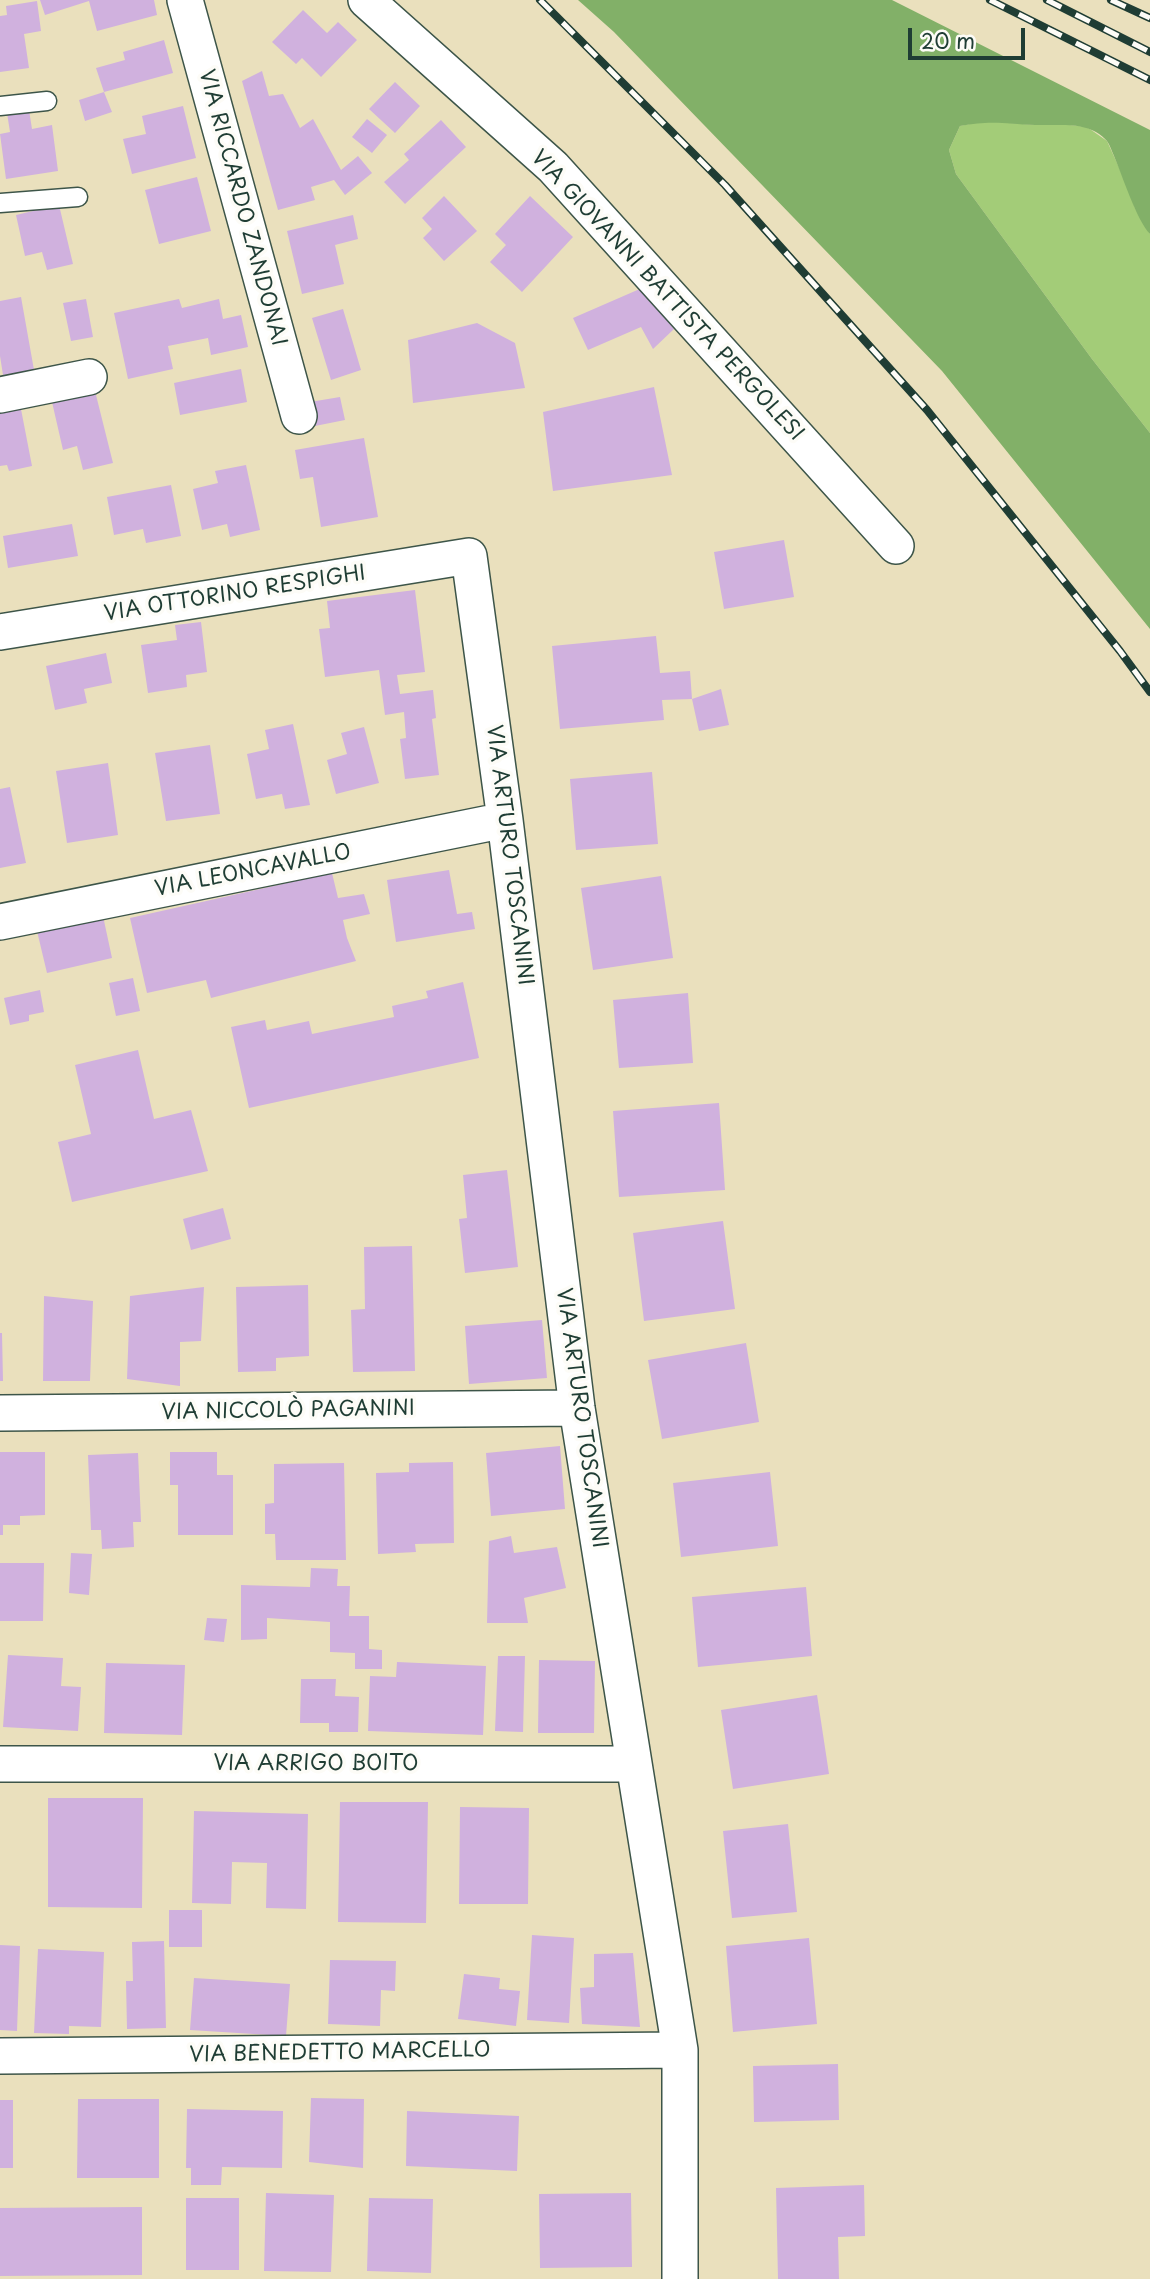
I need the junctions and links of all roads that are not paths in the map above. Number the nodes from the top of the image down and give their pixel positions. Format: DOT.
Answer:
graph roads {
  1 [pos="185,0"];
  2 [pos="366,0"];
  3 [pos="47,101"];
  4 [pos="0,106"];
  5 [pos="78,197"];
  6 [pos="0,203"];
  7 [pos="89,377"];
  8 [pos="0,396"];
  9 [pos="299,416"];
  10 [pos="896,546"];
  11 [pos="469,556"];
  12 [pos="0,632"];
  13 [pos="505,820"];
  14 [pos="0,922"];
  15 [pos="577,1408"];
  16 [pos="0,1413"];
  17 [pos="633,1764"];
  18 [pos="0,1765"];
  19 [pos="680,2050"];
  20 [pos="0,2056"];
  21 [pos="680,2279"];
  1 -- 9 [label="street, VIA RICCARDO ZANDONAI"];
  2 -- 10 [label="street, VIA GIOVANNI BATTISTA PERGOLESI"];
  3 -- 4 [label="lane"];
  5 -- 6 [label="lane"];
  7 -- 8 [label="street"];
  11 -- 12 [label="street, VIA OTTORINO RESPIGHI"];
  11 -- 13 [label="street, VIA ARTURO TOSCANINI"];
  13 -- 14 [label="street, VIA LEONCAVALLO"];
  13 -- 15 [label="street, VIA ARTURO TOSCANINI"];
  15 -- 16 [label="street, VIA NICCOLÒ PAGANINI"];
  15 -- 17 [label="street, VIA ARTURO TOSCANINI"];
  17 -- 18 [label="street, VIA ARRIGO BOITO"];
  17 -- 19 [label="street, VIA ARTURO TOSCANINI"];
  19 -- 20 [label="street, VIA BENEDETTO MARCELLO"];
  19 -- 21 [label="street, VIA ARTURO TOSCANINI"];
}
